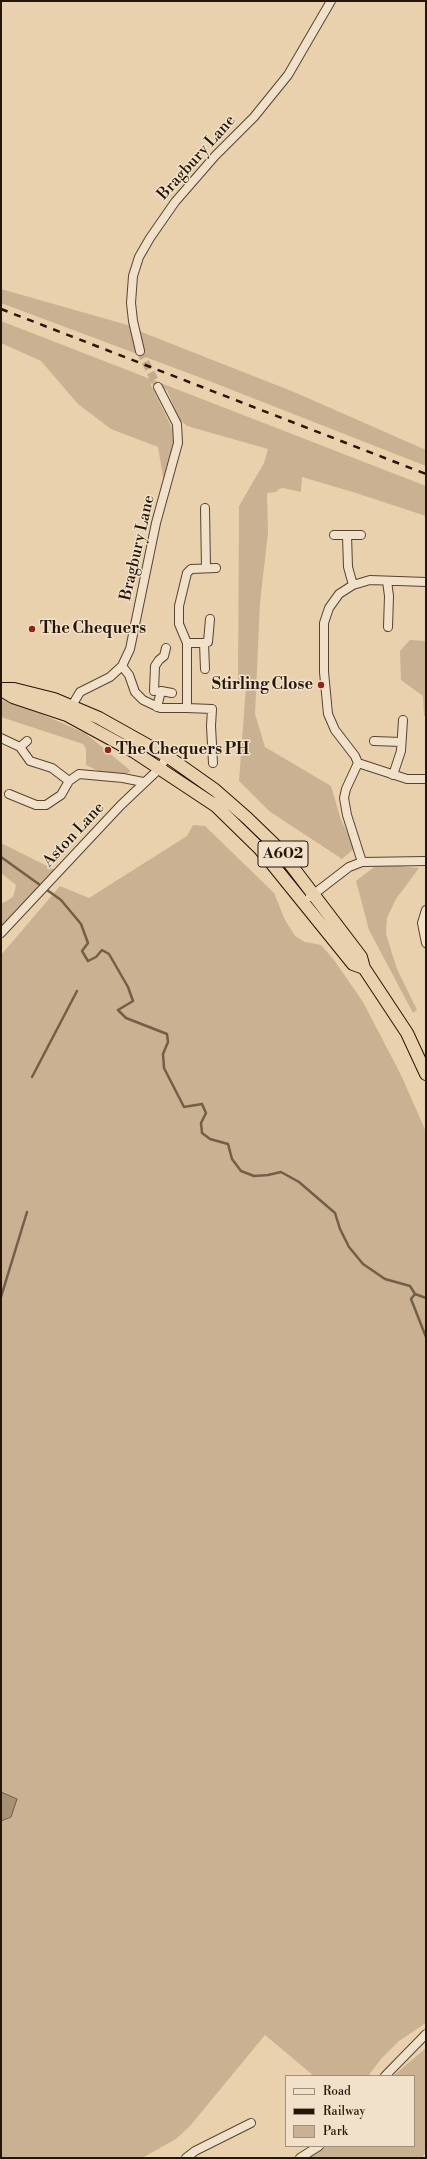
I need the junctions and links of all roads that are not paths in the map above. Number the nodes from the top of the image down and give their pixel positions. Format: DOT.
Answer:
graph roads {
  1 [pos="331,1"];
  2 [pos="140,351"];
  3 [pos="158,387"];
  4 [pos="205,508"];
  5 [pos="334,535"];
  6 [pos="347,535"];
  7 [pos="361,535"];
  8 [pos="206,568"];
  9 [pos="216,568"];
  10 [pos="387,581"];
  11 [pos="426,582"];
  12 [pos="353,584"];
  13 [pos="210,619"];
  14 [pos="388,627"];
  15 [pos="187,643"];
  16 [pos="204,643"];
  17 [pos="166,648"];
  18 [pos="122,666"];
  19 [pos="204,669"];
  20 [pos="1,689"];
  21 [pos="144,690"];
  22 [pos="157,691"];
  23 [pos="172,693"];
  24 [pos="157,707"];
  25 [pos="187,708"];
  26 [pos="69,711"];
  27 [pos="403,720"];
  28 [pos="1,738"];
  29 [pos="27,741"];
  30 [pos="374,741"];
  31 [pos="401,742"];
  32 [pos="20,747"];
  33 [pos="167,756"];
  34 [pos="213,763"];
  35 [pos="358,763"];
  36 [pos="160,768"];
  37 [pos="393,775"];
  38 [pos="426,780"];
  39 [pos="69,781"];
  40 [pos="143,782"];
  41 [pos="9,794"];
  42 [pos="426,861"];
  43 [pos="362,862"];
  44 [pos="314,894"];
  45 [pos="303,902"];
  46 [pos="426,910"];
  47 [pos="412,923"];
  48 [pos="422,923"];
  49 [pos="1,933"];
  50 [pos="426,943"];
  51 [pos="364,968"];
  52 [pos="426,1074"];
  53 [pos="426,2034"];
  54 [pos="386,2075"];
  55 [pos="251,2123"];
  56 [pos="317,2147"];
  57 [pos="186,2158"];
  58 [pos="300,2158"];
  1 -- 2 [label="street, Bragbury Lane"];
  3 -- 18 [label="street, Bragbury Lane"];
  4 -- 8 [label="street"];
  5 -- 6 [label="street"];
  6 -- 7 [label="street"];
  6 -- 12 [label="street"];
  8 -- 9 [label="street"];
  8 -- 15 [label="street"];
  10 -- 11 [label="street"];
  10 -- 12 [label="street"];
  10 -- 14 [label="street"];
  12 -- 35 [label="street"];
  13 -- 16 [label="street"];
  15 -- 16 [label="street"];
  15 -- 25 [label="street"];
  16 -- 19 [label="street"];
  17 -- 22 [label="street"];
  18 -- 24 [label="street"];
  18 -- 26 [label="street, Bragbury Lane"];
  20 -- 26 [label="highway, A602"];
  21 -- 22 [label="street"];
  22 -- 23 [label="street"];
  22 -- 24 [label="street"];
  24 -- 25 [label="street"];
  25 -- 34 [label="street"];
  26 -- 33 [label="highway, A602"];
  26 -- 36 [label="highway, A602"];
  27 -- 31 [label="street"];
  28 -- 32 [label="street"];
  29 -- 32 [label="street"];
  30 -- 31 [label="street"];
  31 -- 37 [label="street"];
  32 -- 39 [label="street"];
  33 -- 36 [label="street, Aston Lane"];
  33 -- 44 [label="highway, A602"];
  35 -- 37 [label="street"];
  35 -- 43 [label="street"];
  36 -- 40 [label="street, Aston Lane"];
  36 -- 45 [label="highway, A602"];
  37 -- 38 [label="street"];
  39 -- 40 [label="street"];
  39 -- 41 [label="street"];
  40 -- 49 [label="street, Aston Lane"];
  42 -- 43 [label="street"];
  43 -- 44 [label="street"];
  44 -- 45 [label="street"];
  44 -- 51 [label="highway, A602"];
  45 -- 51 [label="highway, A602"];
  46 -- 48 [label="street"];
  47 -- 48 [label="street"];
  48 -- 50 [label="street"];
  51 -- 52 [label="highway, A602"];
  53 -- 54 [label="street"];
  55 -- 57 [label="street"];
  56 -- 58 [label="street"];
}
